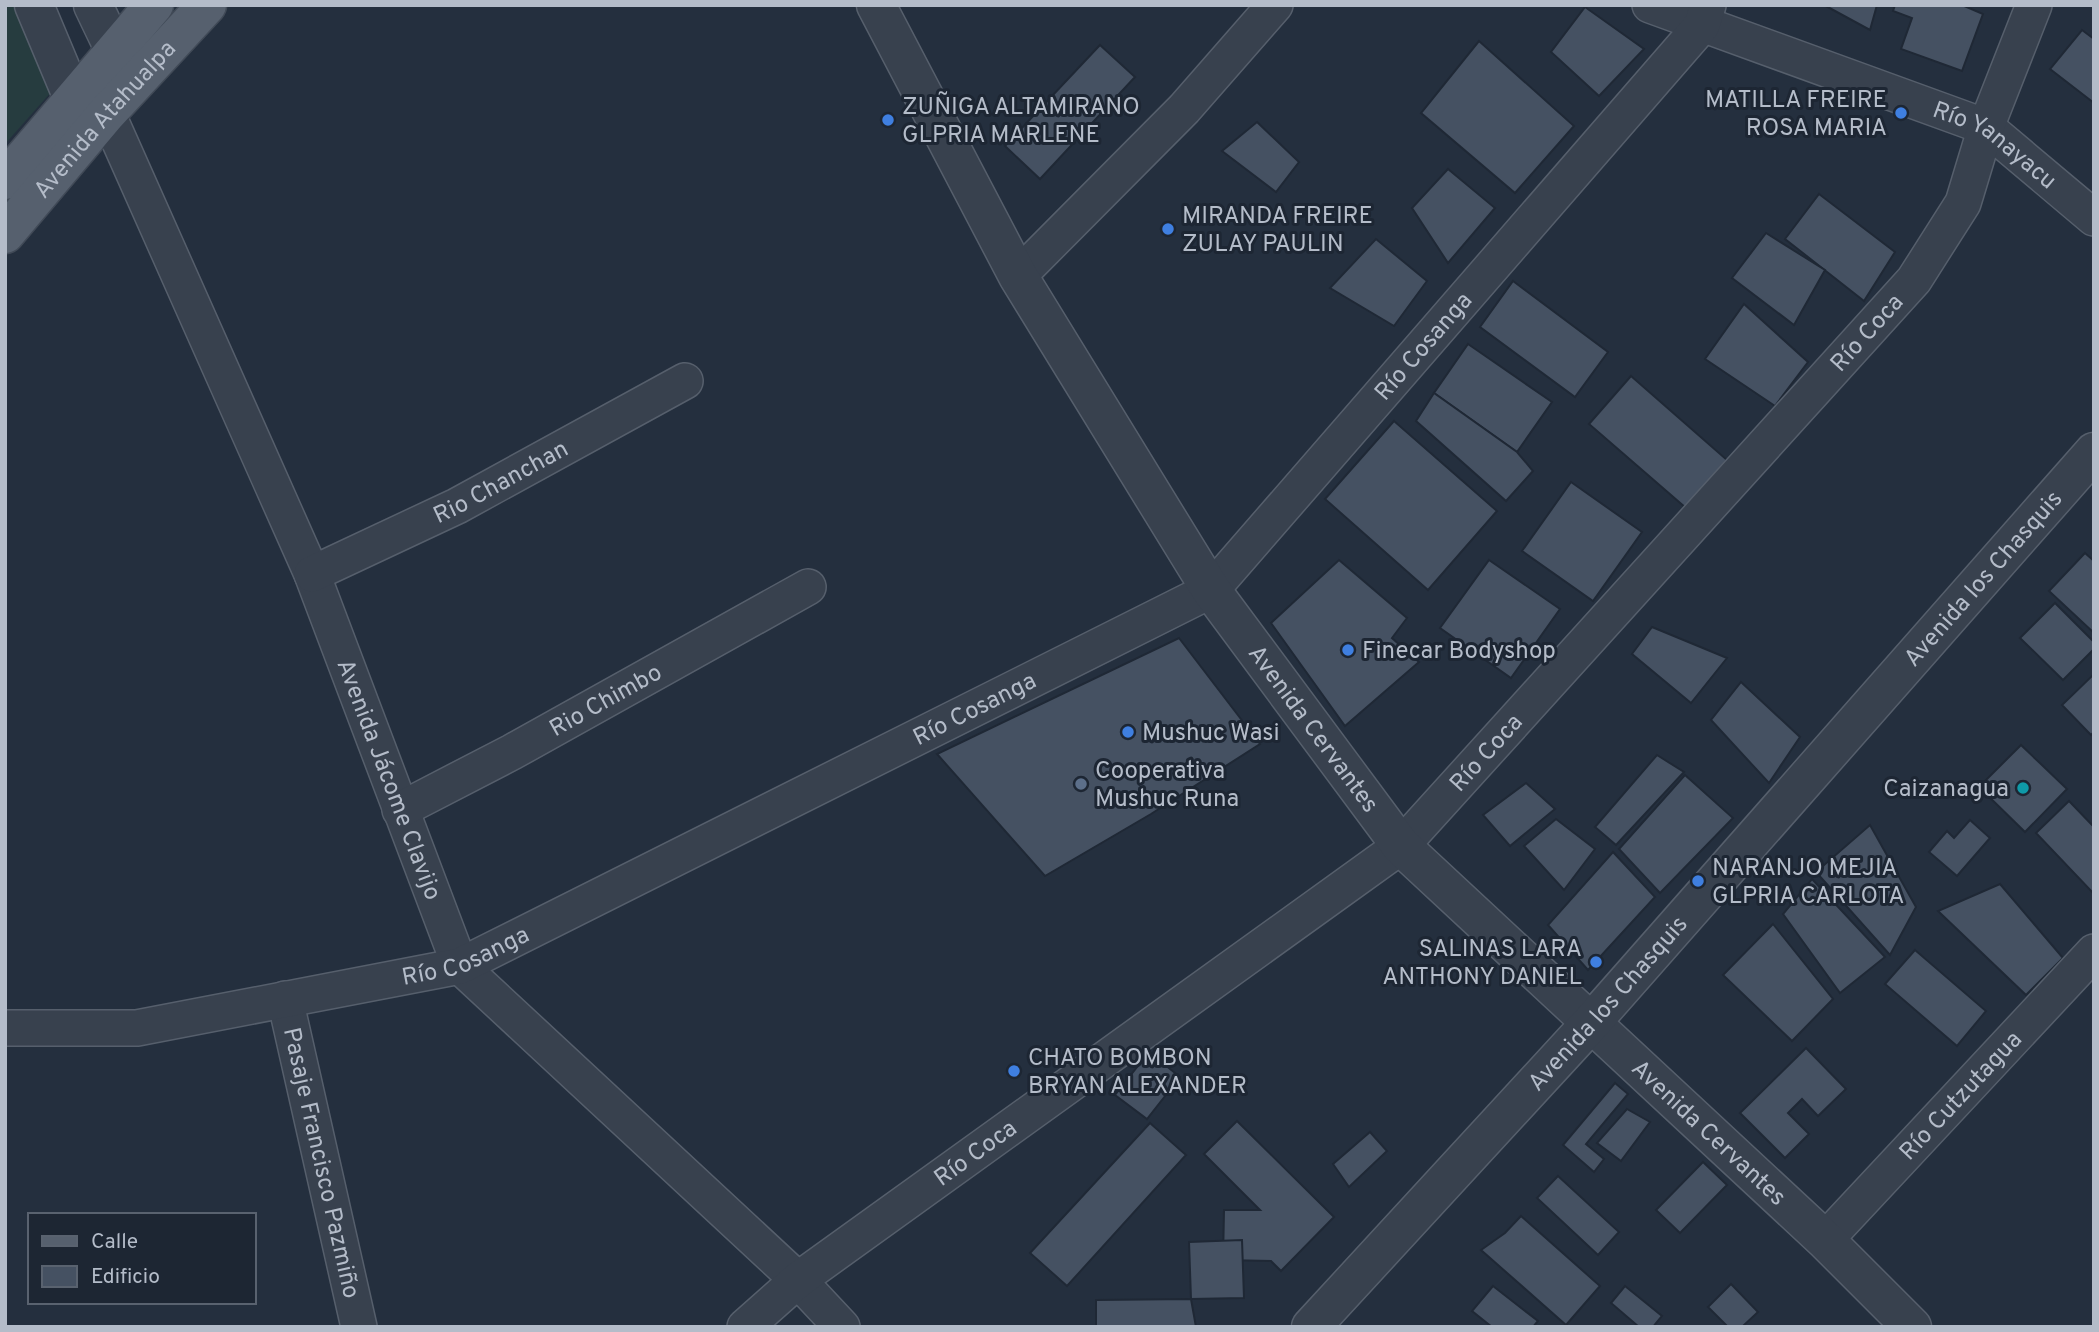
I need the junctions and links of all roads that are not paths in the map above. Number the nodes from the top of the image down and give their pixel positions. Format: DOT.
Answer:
graph roads {
  1 [pos="34,5"];
  2 [pos="93,5"];
  3 [pos="154,5"];
  4 [pos="207,5"];
  5 [pos="876,5"];
  6 [pos="1275,5"];
  7 [pos="1650,5"];
  8 [pos="2035,5"];
  9 [pos="1705,15"];
  10 [pos="115,51"];
  11 [pos="90,106"];
  12 [pos="1986,127"];
  13 [pos="5,180"];
  14 [pos="2094,218"];
  15 [pos="5,234"];
  16 [pos="1018,276"];
  17 [pos="685,381"];
  18 [pos="2094,452"];
  19 [pos="312,575"];
  20 [pos="808,587"];
  21 [pos="1211,590"];
  22 [pos="400,810"];
  23 [pos="1401,846"];
  24 [pos="2094,952"];
  25 [pos="460,966"];
  26 [pos="285,999"];
  27 [pos="1590,1024"];
  28 [pos="5,1028"];
  29 [pos="1825,1240"];
  30 [pos="798,1280"];
  31 [pos="359,1327"];
  32 [pos="745,1327"];
  33 [pos="842,1327"];
  34 [pos="1311,1327"];
  35 [pos="1913,1327"];
  1 -- 11 [label="street, Avenida Jácome Clavijo"];
  2 -- 10 [label="street"];
  3 -- 10 [label="main road, Avenida Atahualpa"];
  4 -- 11 [label="main road, Avenida Atahualpa"];
  5 -- 16 [label="street, Avenida Cervantes"];
  6 -- 16 [label="street"];
  7 -- 9 [label="street, Río Yanayacu"];
  8 -- 12 [label="street, Río Coca"];
  9 -- 12 [label="street, Río Yanayacu"];
  9 -- 21 [label="street, Río Cosanga"];
  10 -- 11 [label="main road, Avenida Atahualpa"];
  11 -- 13 [label="main road, Avenida Atahualpa"];
  11 -- 15 [label="main road, Avenida Atahualpa"];
  11 -- 19 [label="street, Avenida Jácome Clavijo"];
  12 -- 14 [label="street, Río Yanayacu"];
  12 -- 23 [label="street, Río Coca"];
  16 -- 21 [label="street, Avenida Cervantes"];
  17 -- 19 [label="street, Rio Chanchan"];
  18 -- 27 [label="street, Avenida los Chasquis"];
  19 -- 22 [label="street, Avenida Jácome Clavijo"];
  20 -- 22 [label="street, Rio Chimbo"];
  21 -- 23 [label="street, Avenida Cervantes"];
  21 -- 25 [label="street, Río Cosanga"];
  22 -- 25 [label="street, Avenida Jácome Clavijo"];
  23 -- 27 [label="street, Avenida Cervantes"];
  23 -- 30 [label="street, Río Coca"];
  24 -- 29 [label="street, Río Cutzutagua"];
  25 -- 26 [label="street, Río Cosanga"];
  25 -- 30 [label="street, Avenida Jácome Clavijo"];
  26 -- 28 [label="street, Río Cosanga"];
  26 -- 31 [label="street, Pasaje Francisco Pazmiño"];
  27 -- 29 [label="street, Avenida Cervantes"];
  27 -- 34 [label="street, Avenida los Chasquis"];
  29 -- 35 [label="street, Avenida Cervantes"];
  30 -- 32 [label="street, Río Coca"];
  30 -- 33 [label="street, Avenida Jácome Clavijo"];
}
